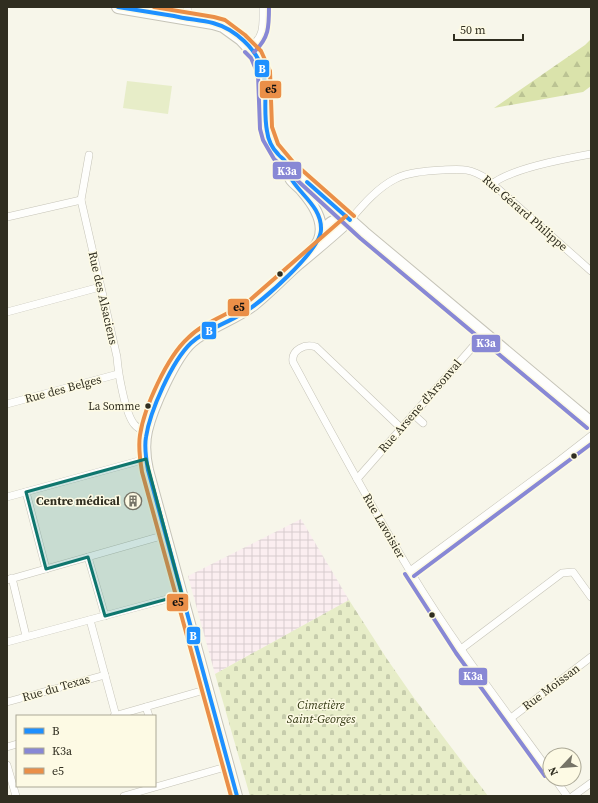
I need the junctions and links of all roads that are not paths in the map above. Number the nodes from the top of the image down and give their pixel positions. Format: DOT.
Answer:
graph roads {
  1 [pos="118,7"];
  2 [pos="263,7"];
  3 [pos="171,11"];
  4 [pos="188,12"];
  5 [pos="250,48"];
  6 [pos="591,154"];
  7 [pos="89,155"];
  8 [pos="284,160"];
  9 [pos="492,184"];
  10 [pos="81,200"];
  11 [pos="7,217"];
  12 [pos="350,220"];
  13 [pos="322,232"];
  14 [pos="298,265"];
  15 [pos="591,271"];
  16 [pos="100,287"];
  17 [pos="7,312"];
  18 [pos="484,334"];
  19 [pos="118,374"];
  20 [pos="7,404"];
  21 [pos="413,414"];
  22 [pos="423,423"];
  23 [pos="591,423"];
  24 [pos="401,428"];
  25 [pos="147,432"];
  26 [pos="591,436"];
  27 [pos="146,459"];
  28 [pos="357,479"];
  29 [pos="26,492"];
  30 [pos="7,497"];
  31 [pos="166,535"];
  32 [pos="88,557"];
  33 [pos="46,569"];
  34 [pos="410,571"];
  35 [pos="10,579"];
  36 [pos="182,595"];
  37 [pos="591,597"];
  38 [pos="105,616"];
  39 [pos="90,620"];
  40 [pos="26,636"];
  41 [pos="7,642"];
  42 [pos="461,649"];
  43 [pos="591,657"];
  44 [pos="105,674"];
  45 [pos="208,689"];
  46 [pos="7,702"];
  47 [pos="146,707"];
  48 [pos="115,715"];
  49 [pos="118,715"];
  50 [pos="149,715"];
  51 [pos="511,718"];
  52 [pos="542,761"];
  53 [pos="7,765"];
  54 [pos="229,766"];
  55 [pos="591,783"];
  56 [pos="15,786"];
  57 [pos="156,786"];
  58 [pos="152,787"];
  59 [pos="561,787"];
  60 [pos="137,791"];
  61 [pos="16,796"];
  62 [pos="124,796"];
  63 [pos="237,796"];
  64 [pos="568,796"];
  65 [pos="574,796"];
  1 -- 3 [label="main road"];
  2 -- 5 [label="street"];
  3 -- 4 [label="main road"];
  4 -- 5 [label="main road"];
  5 -- 8 [label="main road"];
  6 -- 9 [label="street"];
  7 -- 10 [label="street, Rue des Alsaciens"];
  8 -- 12 [label="main road"];
  8 -- 13 [label="main road"];
  9 -- 12 [label="street, Rue Gérard Philippe"];
  9 -- 15 [label="street, Rue Gérard Philippe"];
  10 -- 11 [label="street"];
  10 -- 16 [label="street, Rue des Alsaciens"];
  12 -- 13 [label="main road"];
  12 -- 14 [label="main road"];
  12 -- 18 [label="main road"];
  13 -- 14 [label="main road"];
  14 -- 25 [label="main road"];
  16 -- 17 [label="street"];
  16 -- 19 [label="street, Rue des Alsaciens"];
  18 -- 21 [label="street, Rue Arsene d'Arsonval"];
  18 -- 23 [label="main road"];
  19 -- 20 [label="street, Rue des Belges"];
  19 -- 25 [label="street, Rue des Alsaciens"];
  21 -- 22 [label="street"];
  21 -- 24 [label="street, Rue Arsene d'Arsonval"];
  24 -- 28 [label="street, Rue Arsene d'Arsonval"];
  24 -- 28 [label="street, Rue Lavoisier"];
  25 -- 27 [label="main road"];
  26 -- 34 [label="street"];
  27 -- 29 [label="street"];
  27 -- 31 [label="main road"];
  28 -- 34 [label="street, Rue Lavoisier"];
  29 -- 30 [label="street"];
  29 -- 33 [label="street"];
  31 -- 32 [label="street"];
  31 -- 36 [label="main road"];
  32 -- 33 [label="street"];
  32 -- 38 [label="street"];
  33 -- 35 [label="street"];
  34 -- 42 [label="street, Rue Lavoisier"];
  35 -- 40 [label="street"];
  36 -- 38 [label="street"];
  36 -- 45 [label="main road"];
  37 -- 42 [label="street"];
  38 -- 39 [label="street"];
  39 -- 40 [label="street"];
  39 -- 44 [label="street"];
  40 -- 41 [label="street"];
  42 -- 51 [label="street, Rue Lavoisier"];
  43 -- 51 [label="street, Rue Moissan"];
  44 -- 46 [label="street, Rue du Texas"];
  44 -- 48 [label="street"];
  45 -- 47 [label="street"];
  45 -- 54 [label="main road"];
  47 -- 49 [label="street"];
  47 -- 50 [label="street"];
  51 -- 52 [label="street, Rue Lavoisier"];
  53 -- 56 [label="street"];
  54 -- 57 [label="street"];
  54 -- 63 [label="main road"];
  55 -- 65 [label="street"];
  56 -- 61 [label="street"];
  58 -- 60 [label="street"];
  59 -- 64 [label="street"];
  60 -- 62 [label="street"];
}
